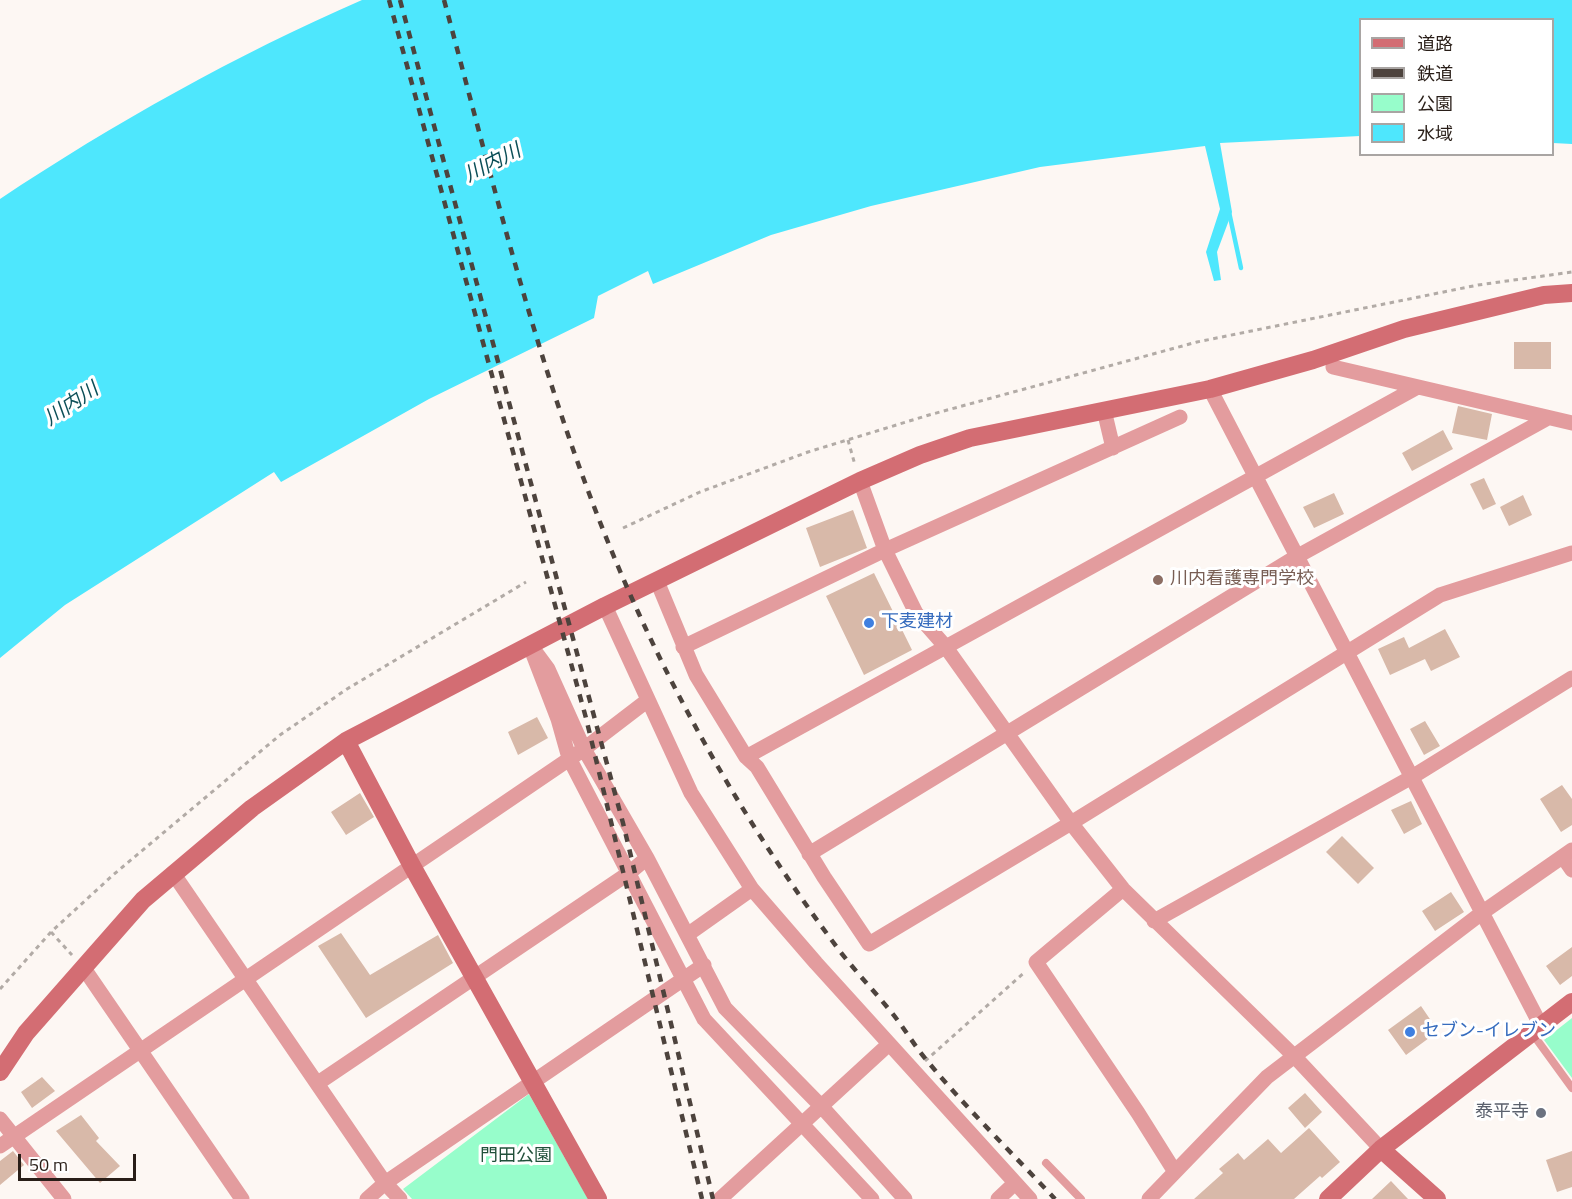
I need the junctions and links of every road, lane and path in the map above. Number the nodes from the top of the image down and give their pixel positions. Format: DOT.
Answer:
graph roads {
  1 [pos="1572,272"];
  2 [pos="1572,293"];
  3 [pos="1333,367"];
  4 [pos="1416,388"];
  5 [pos="1210,389"];
  6 [pos="1104,410"];
  7 [pos="1180,417"];
  8 [pos="1548,418"];
  9 [pos="1572,423"];
  10 [pos="848,440"];
  11 [pos="1113,448"];
  12 [pos="1252,476"];
  13 [pos="860,481"];
  14 [pos="623,528"];
  15 [pos="885,550"];
  16 [pos="1572,553"];
  17 [pos="1296,557"];
  18 [pos="657,581"];
  19 [pos="526,582"];
  20 [pos="605,606"];
  21 [pos="531,646"];
  22 [pos="945,646"];
  23 [pos="683,647"];
  24 [pos="1349,654"];
  25 [pos="1572,678"];
  26 [pos="648,700"];
  27 [pos="1006,733"];
  28 [pos="346,741"];
  29 [pos="584,749"];
  30 [pos="569,758"];
  31 [pos="746,758"];
  32 [pos="1412,777"];
  33 [pos="1071,824"];
  34 [pos="1567,853"];
  35 [pos="809,854"];
  36 [pos="647,858"];
  37 [pos="412,866"];
  38 [pos="1572,870"];
  39 [pos="173,873"];
  40 [pos="629,873"];
  41 [pos="752,889"];
  42 [pos="1123,889"];
  43 [pos="1482,912"];
  44 [pos="1154,921"];
  45 [pos="51,932"];
  46 [pos="687,934"];
  47 [pos="1036,962"];
  48 [pos="704,965"];
  49 [pos="83,966"];
  50 [pos="475,977"];
  51 [pos="244,978"];
  52 [pos="684,980"];
  53 [pos="0,989"];
  54 [pos="1572,1002"];
  55 [pos="1536,1030"];
  56 [pos="889,1044"];
  57 [pos="141,1049"];
  58 [pos="1294,1057"];
  59 [pos="917,1059"];
  60 [pos="0,1072"];
  61 [pos="531,1081"];
  62 [pos="318,1083"];
  63 [pos="1572,1088"];
  64 [pos="822,1107"];
  65 [pos="0,1119"];
  66 [pos="802,1125"];
  67 [pos="7,1141"];
  68 [pos="1381,1149"];
  69 [pos="1047,1163"];
  70 [pos="1175,1172"];
  71 [pos="1015,1182"];
  72 [pos="385,1183"];
  73 [pos="64,1199"];
  74 [pos="242,1199"];
  75 [pos="367,1199"];
  76 [pos="400,1199"];
  77 [pos="598,1199"];
  78 [pos="720,1199"];
  79 [pos="872,1199"];
  80 [pos="904,1199"];
  81 [pos="998,1199"];
  82 [pos="1030,1199"];
  83 [pos="1081,1199"];
  84 [pos="1149,1199"];
  85 [pos="1328,1199"];
  86 [pos="1437,1199"];
  1 -- 10 [label="path"];
  2 -- 5 [label="street"];
  3 -- 4 [label="street"];
  4 -- 8 [label="street"];
  4 -- 12 [label="street"];
  5 -- 6 [label="street"];
  5 -- 12 [label="street"];
  6 -- 11 [label="street"];
  6 -- 13 [label="street"];
  7 -- 11 [label="street"];
  8 -- 9 [label="street"];
  8 -- 17 [label="street"];
  10 -- 13 [label="path"];
  10 -- 14 [label="path"];
  11 -- 15 [label="street"];
  12 -- 17 [label="street"];
  12 -- 22 [label="street"];
  13 -- 15 [label="street"];
  13 -- 18 [label="street"];
  15 -- 22 [label="street"];
  15 -- 23 [label="street"];
  16 -- 24 [label="street"];
  17 -- 24 [label="street"];
  17 -- 27 [label="street"];
  18 -- 20 [label="street"];
  18 -- 23 [label="street"];
  19 -- 45 [label="path"];
  20 -- 21 [label="street"];
  20 -- 26 [label="street"];
  21 -- 28 [label="street"];
  21 -- 29 [label="street"];
  21 -- 30 [label="street"];
  22 -- 27 [label="street"];
  22 -- 31 [label="street"];
  23 -- 31 [label="street"];
  24 -- 32 [label="street"];
  24 -- 33 [label="street"];
  25 -- 32 [label="street"];
  26 -- 29 [label="street"];
  26 -- 41 [label="street"];
  27 -- 33 [label="street"];
  27 -- 35 [label="street"];
  28 -- 37 [label="street"];
  28 -- 39 [label="street"];
  29 -- 30 [label="street"];
  29 -- 36 [label="street"];
  30 -- 37 [label="street"];
  30 -- 40 [label="street"];
  31 -- 35 [label="street"];
  32 -- 43 [label="street"];
  32 -- 44 [label="street"];
  33 -- 35 [label="street"];
  33 -- 42 [label="street"];
  34 -- 38 [label="street"];
  34 -- 43 [label="street"];
  36 -- 40 [label="street"];
  36 -- 46 [label="street"];
  37 -- 50 [label="street"];
  37 -- 51 [label="street"];
  39 -- 49 [label="street"];
  39 -- 51 [label="street"];
  40 -- 50 [label="street"];
  40 -- 52 [label="street"];
  41 -- 46 [label="street"];
  41 -- 56 [label="street"];
  42 -- 44 [label="street"];
  42 -- 47 [label="street"];
  43 -- 55 [label="street"];
  43 -- 58 [label="street"];
  44 -- 58 [label="street"];
  45 -- 49 [label="path"];
  45 -- 53 [label="path"];
  46 -- 48 [label="street"];
  47 -- 59 [label="path"];
  47 -- 70 [label="street"];
  48 -- 52 [label="street"];
  48 -- 64 [label="street"];
  49 -- 57 [label="street"];
  49 -- 60 [label="street"];
  50 -- 61 [label="street"];
  50 -- 62 [label="street"];
  51 -- 57 [label="street"];
  51 -- 62 [label="street"];
  52 -- 61 [label="street"];
  52 -- 66 [label="street"];
  54 -- 55 [label="street"];
  55 -- 63 [label="lane"];
  55 -- 68 [label="street"];
  56 -- 64 [label="street"];
  56 -- 71 [label="street"];
  57 -- 67 [label="street"];
  57 -- 74 [label="street"];
  58 -- 68 [label="street"];
  58 -- 70 [label="street"];
  61 -- 72 [label="street"];
  61 -- 77 [label="street"];
  62 -- 72 [label="street"];
  64 -- 66 [label="street"];
  64 -- 80 [label="street"];
  65 -- 67 [label="street"];
  66 -- 78 [label="street"];
  66 -- 79 [label="street"];
  67 -- 73 [label="street"];
  68 -- 85 [label="street"];
  68 -- 86 [label="street"];
  69 -- 83 [label="lane"];
  70 -- 84 [label="street"];
  71 -- 81 [label="street"];
  71 -- 82 [label="street"];
  72 -- 75 [label="street"];
  72 -- 76 [label="street"];
}
